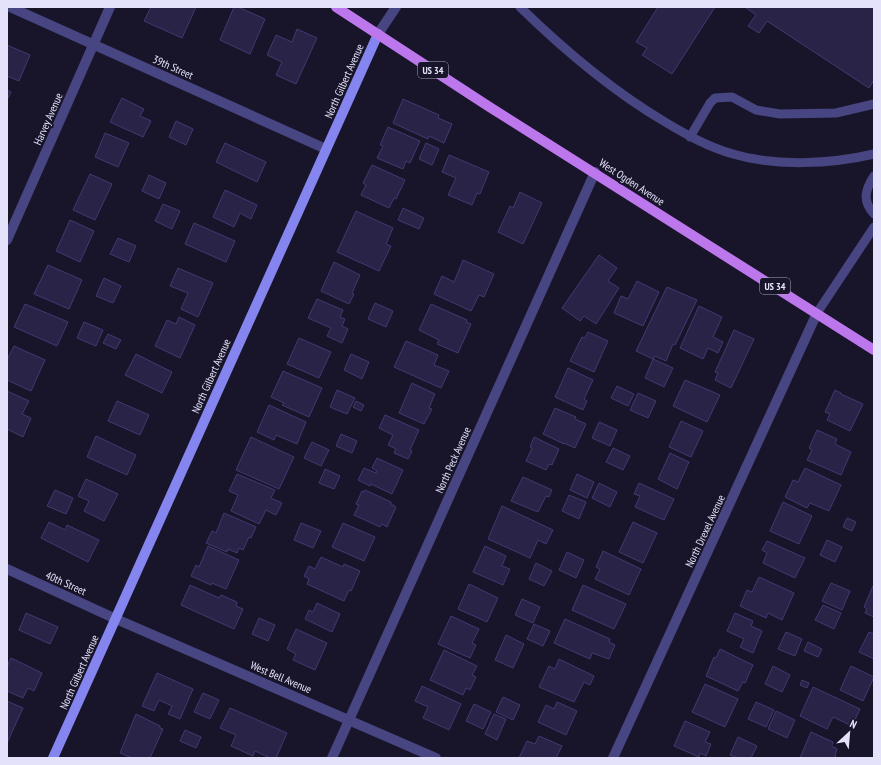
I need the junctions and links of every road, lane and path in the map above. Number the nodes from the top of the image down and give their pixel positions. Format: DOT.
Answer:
graph roads {
  1 [pos="10,7"];
  2 [pos="110,7"];
  3 [pos="336,7"];
  4 [pos="396,7"];
  5 [pos="520,7"];
  6 [pos="378,34"];
  7 [pos="94,45"];
  8 [pos="874,104"];
  9 [pos="690,137"];
  10 [pos="326,149"];
  11 [pos="874,154"];
  12 [pos="595,172"];
  13 [pos="874,176"];
  14 [pos="874,214"];
  15 [pos="874,228"];
  16 [pos="7,240"];
  17 [pos="818,313"];
  18 [pos="874,350"];
  19 [pos="7,569"];
  20 [pos="116,619"];
  21 [pos="350,720"];
  22 [pos="53,758"];
  23 [pos="332,758"];
  24 [pos="436,758"];
  25 [pos="613,758"];
  1 -- 7 [label="street, 39th Street"];
  2 -- 7 [label="street, Harvey Avenue"];
  3 -- 6 [label="main road, US 34"];
  4 -- 6 [label="street, North Gilbert Avenue"];
  5 -- 9 [label="lane"];
  6 -- 10 [label="street, North Gilbert Avenue"];
  6 -- 12 [label="main road, West Ogden Avenue / US 34"];
  7 -- 10 [label="street, 39th Street"];
  7 -- 16 [label="street, Harvey Avenue"];
  8 -- 9 [label="lane"];
  9 -- 11 [label="lane"];
  10 -- 20 [label="street, North Gilbert Avenue"];
  12 -- 17 [label="main road, West Ogden Avenue / US 34"];
  12 -- 21 [label="street, North Peck Avenue"];
  13 -- 14 [label="lane"];
  15 -- 17 [label="lane"];
  17 -- 18 [label="main road, West Ogden Avenue / US 34"];
  17 -- 25 [label="street, North Drexel Avenue"];
  19 -- 20 [label="street, 40th Street"];
  20 -- 21 [label="street, West Bell Avenue"];
  20 -- 22 [label="street, North Gilbert Avenue"];
  21 -- 23 [label="street, North Peck Avenue"];
  21 -- 24 [label="street, West Bell Avenue"];
}
